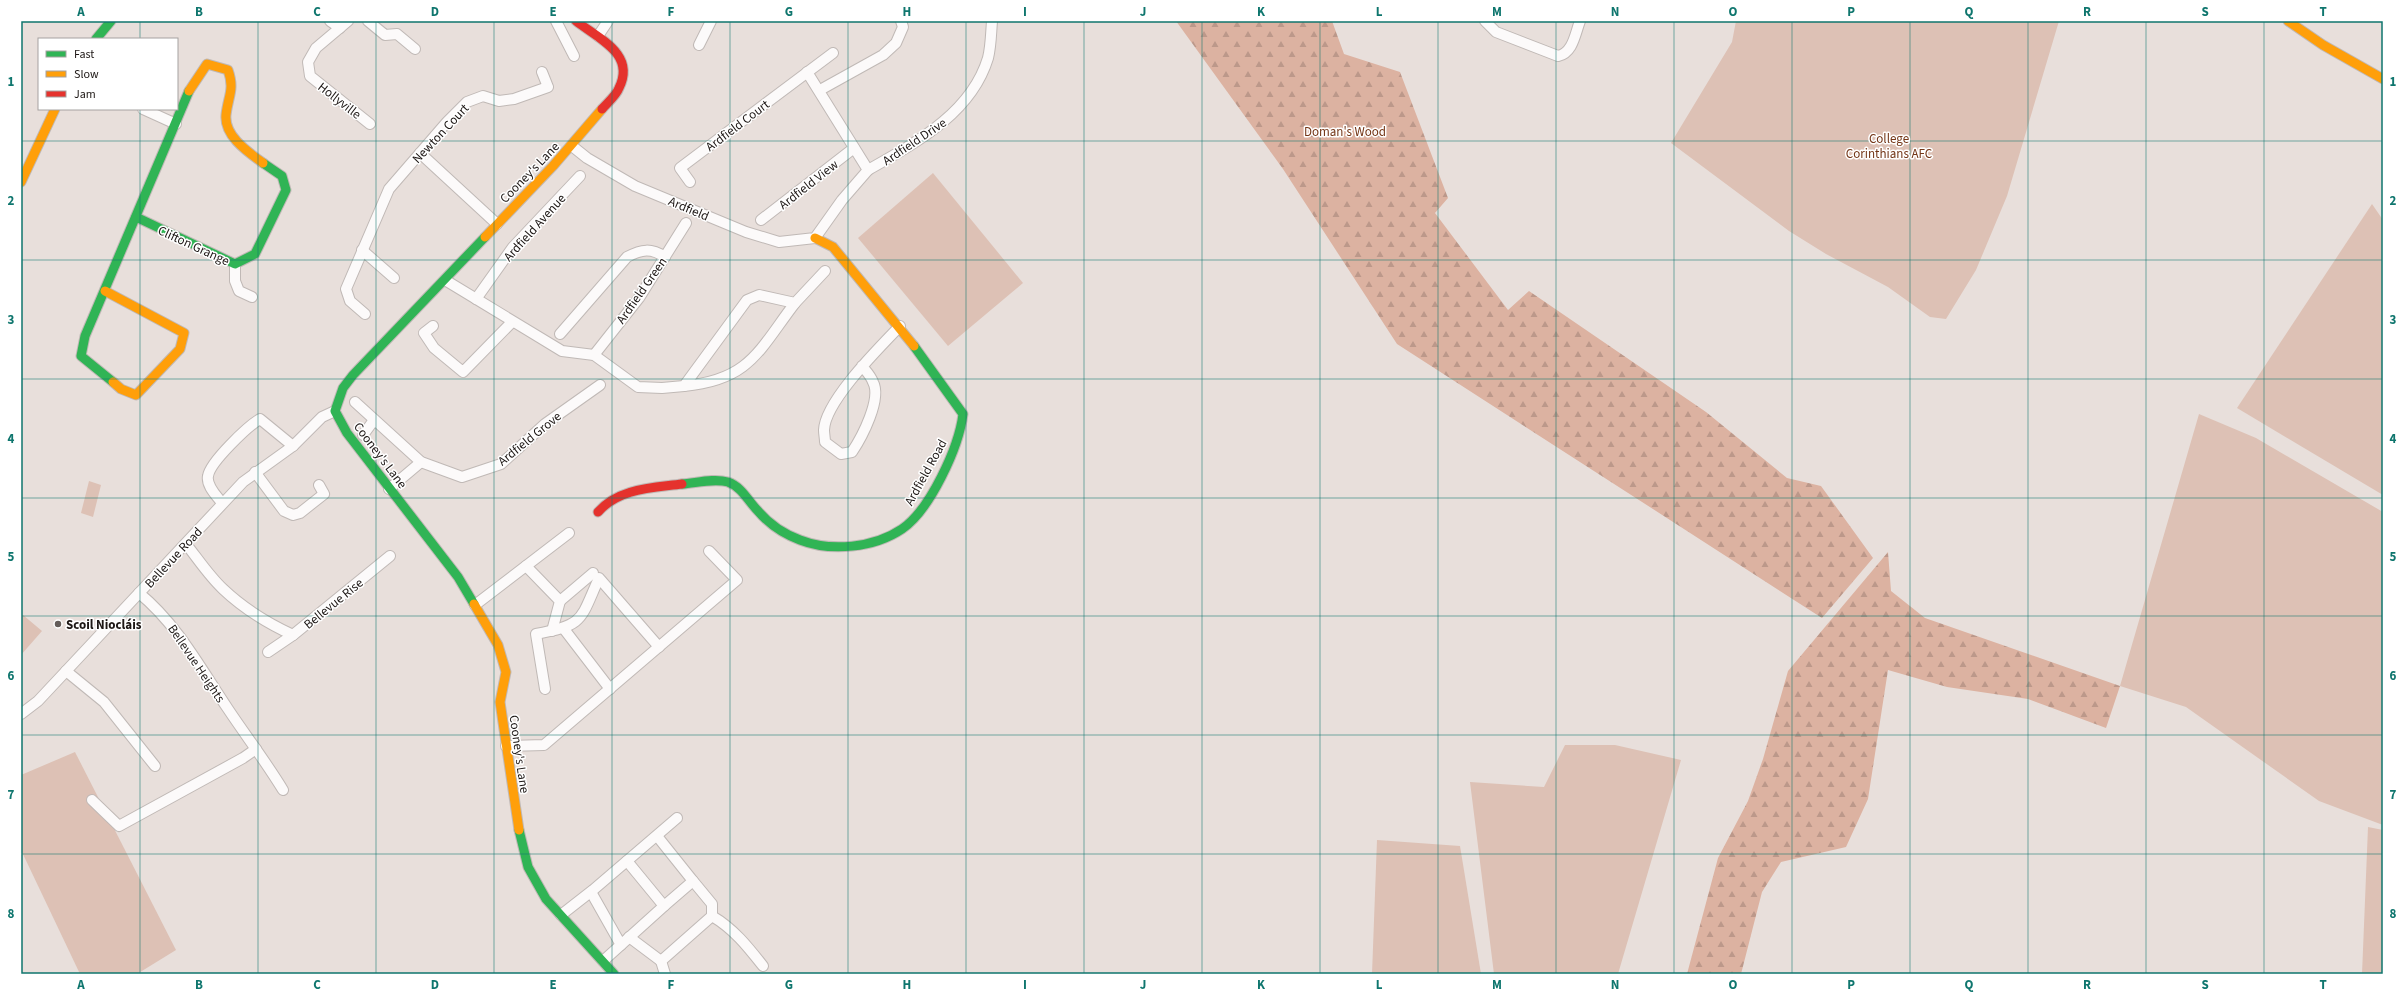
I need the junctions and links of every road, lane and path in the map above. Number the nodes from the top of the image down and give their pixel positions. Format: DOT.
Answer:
graph roads {
  1 [pos="111,21"];
  2 [pos="330,21"];
  3 [pos="348,21"];
  4 [pos="368,21"];
  5 [pos="556,21"];
  6 [pos="576,21"];
  7 [pos="608,21"];
  8 [pos="711,21"];
  9 [pos="901,21"];
  10 [pos="992,21"];
  11 [pos="1485,21"];
  12 [pos="1580,21"];
  13 [pos="2288,21"];
  14 [pos="340,28"];
  15 [pos="598,36"];
  16 [pos="97,38"];
  17 [pos="699,45"];
  18 [pos="415,49"];
  19 [pos="833,53"];
  20 [pos="574,56"];
  21 [pos="542,72"];
  22 [pos="807,72"];
  23 [pos="2383,79"];
  24 [pos="820,90"];
  25 [pos="55,110"];
  26 [pos="145,110"];
  27 [pos="176,124"];
  28 [pos="370,124"];
  29 [pos="572,146"];
  30 [pos="854,148"];
  31 [pos="420,153"];
  32 [pos="868,170"];
  33 [pos="580,176"];
  34 [pos="21,182"];
  35 [pos="690,182"];
  36 [pos="136,217"];
  37 [pos="761,220"];
  38 [pos="686,223"];
  39 [pos="497,224"];
  40 [pos="815,238"];
  41 [pos="362,250"];
  42 [pos="664,257"];
  43 [pos="235,264"];
  44 [pos="825,271"];
  45 [pos="394,278"];
  46 [pos="444,280"];
  47 [pos="105,291"];
  48 [pos="252,297"];
  49 [pos="476,299"];
  50 [pos="796,303"];
  51 [pos="365,314"];
  52 [pos="512,322"];
  53 [pos="433,326"];
  54 [pos="900,326"];
  55 [pos="560,334"];
  56 [pos="594,355"];
  57 [pos="862,366"];
  58 [pos="600,385"];
  59 [pos="684,386"];
  60 [pos="355,402"];
  61 [pos="335,412"];
  62 [pos="374,420"];
  63 [pos="362,435"];
  64 [pos="293,446"];
  65 [pos="421,462"];
  66 [pos="255,472"];
  67 [pos="319,485"];
  68 [pos="389,489"];
  69 [pos="222,503"];
  70 [pos="598,512"];
  71 [pos="569,533"];
  72 [pos="186,544"];
  73 [pos="709,551"];
  74 [pos="390,556"];
  75 [pos="526,566"];
  76 [pos="593,572"];
  77 [pos="139,593"];
  78 [pos="560,602"];
  79 [pos="475,605"];
  80 [pos="564,629"];
  81 [pos="552,631"];
  82 [pos="293,635"];
  83 [pos="659,647"];
  84 [pos="268,652"];
  85 [pos="66,671"];
  86 [pos="545,689"];
  87 [pos="610,689"];
  88 [pos="21,714"];
  89 [pos="506,746"];
  90 [pos="256,748"];
  91 [pos="155,766"];
  92 [pos="283,790"];
  93 [pos="92,800"];
  94 [pos="677,818"];
  95 [pos="657,836"];
  96 [pos="627,861"];
  97 [pos="693,881"];
  98 [pos="591,892"];
  99 [pos="664,906"];
  100 [pos="561,914"];
  101 [pos="712,916"];
  102 [pos="630,937"];
  103 [pos="621,945"];
  104 [pos="603,961"];
  105 [pos="661,961"];
  106 [pos="763,966"];
  107 [pos="614,974"];
  108 [pos="665,974"];
  1 -- 16 [label="street"];
  2 -- 14 [label="street"];
  3 -- 14 [label="street, Hollyville"];
  4 -- 18 [label="street"];
  5 -- 20 [label="street"];
  6 -- 15 [label="street, Cooney's Lane"];
  7 -- 15 [label="street"];
  8 -- 17 [label="street"];
  9 -- 24 [label="street"];
  10 -- 32 [label="street, Ardfield Drive"];
  11 -- 12 [label="street"];
  13 -- 23 [label="street"];
  14 -- 28 [label="street, Hollyville"];
  15 -- 29 [label="street, Cooney's Lane"];
  19 -- 22 [label="street"];
  21 -- 31 [label="street, Newton Court"];
  22 -- 24 [label="street"];
  22 -- 35 [label="street, Ardfield Court"];
  24 -- 30 [label="street"];
  25 -- 34 [label="street"];
  26 -- 27 [label="street"];
  27 -- 36 [label="street, Clifton Grange"];
  27 -- 43 [label="street, Clifton Grange"];
  29 -- 39 [label="street, Cooney's Lane"];
  29 -- 40 [label="street, Ardfield"];
  30 -- 32 [label="street"];
  30 -- 37 [label="street, Ardfield View"];
  31 -- 39 [label="street"];
  31 -- 41 [label="street, Newton Court"];
  32 -- 40 [label="street, Ardfield Drive"];
  33 -- 49 [label="street, Ardfield Avenue"];
  36 -- 43 [label="street, Clifton Grange"];
  36 -- 47 [label="street, Clifton Grange"];
  38 -- 42 [label="street, Ardfield Green"];
  39 -- 46 [label="street, Cooney's Lane"];
  40 -- 54 [label="street, Ardfield Road"];
  41 -- 45 [label="street"];
  41 -- 51 [label="street, Newton Court"];
  42 -- 55 [label="street"];
  42 -- 56 [label="street, Ardfield Green"];
  43 -- 48 [label="street"];
  44 -- 50 [label="street"];
  46 -- 49 [label="street"];
  46 -- 61 [label="street, Cooney's Lane"];
  47 -- 47 [label="street, Clifton Grange"];
  49 -- 52 [label="street"];
  50 -- 59 [label="street"];
  50 -- 59 [label="street"];
  52 -- 53 [label="street"];
  52 -- 56 [label="street"];
  54 -- 57 [label="street"];
  54 -- 70 [label="street, Ardfield Road"];
  56 -- 59 [label="street"];
  57 -- 57 [label="street"];
  58 -- 65 [label="street, Ardfield Grove"];
  60 -- 62 [label="street, Ardfield Grove"];
  61 -- 64 [label="street, Bellevue Road"];
  61 -- 68 [label="street, Cooney's Lane"];
  62 -- 63 [label="street"];
  62 -- 65 [label="street, Ardfield Grove"];
  64 -- 66 [label="street, Bellevue Road"];
  64 -- 69 [label="street"];
  65 -- 68 [label="street"];
  66 -- 67 [label="street"];
  66 -- 69 [label="street, Bellevue Road"];
  68 -- 79 [label="street, Cooney's Lane"];
  69 -- 72 [label="street, Bellevue Road"];
  71 -- 75 [label="street"];
  72 -- 77 [label="street, Bellevue Road"];
  72 -- 82 [label="street, Bellevue Rise"];
  73 -- 83 [label="street"];
  74 -- 82 [label="street, Bellevue Rise"];
  75 -- 78 [label="street"];
  75 -- 79 [label="street"];
  76 -- 78 [label="street"];
  77 -- 85 [label="street, Bellevue Road"];
  77 -- 90 [label="street, Bellevue Heights"];
  78 -- 81 [label="street"];
  79 -- 89 [label="street, Cooney's Lane"];
  80 -- 81 [label="street"];
  80 -- 83 [label="street"];
  80 -- 87 [label="street"];
  81 -- 86 [label="street"];
  82 -- 84 [label="street"];
  83 -- 87 [label="street"];
  85 -- 88 [label="street, Bellevue Road"];
  85 -- 91 [label="street"];
  87 -- 89 [label="street"];
  89 -- 100 [label="street, Cooney's Lane"];
  90 -- 92 [label="street, Bellevue Heights"];
  90 -- 93 [label="street"];
  94 -- 95 [label="street"];
  95 -- 96 [label="street"];
  95 -- 97 [label="street"];
  96 -- 98 [label="street"];
  96 -- 99 [label="street"];
  97 -- 99 [label="street"];
  97 -- 101 [label="street"];
  98 -- 100 [label="street"];
  98 -- 103 [label="street"];
  99 -- 102 [label="street"];
  100 -- 104 [label="street, Cooney's Lane"];
  101 -- 105 [label="street"];
  101 -- 106 [label="street"];
  102 -- 103 [label="street"];
  102 -- 105 [label="street"];
  103 -- 104 [label="street"];
  104 -- 107 [label="street, Cooney's Lane"];
  105 -- 108 [label="street"];
}
